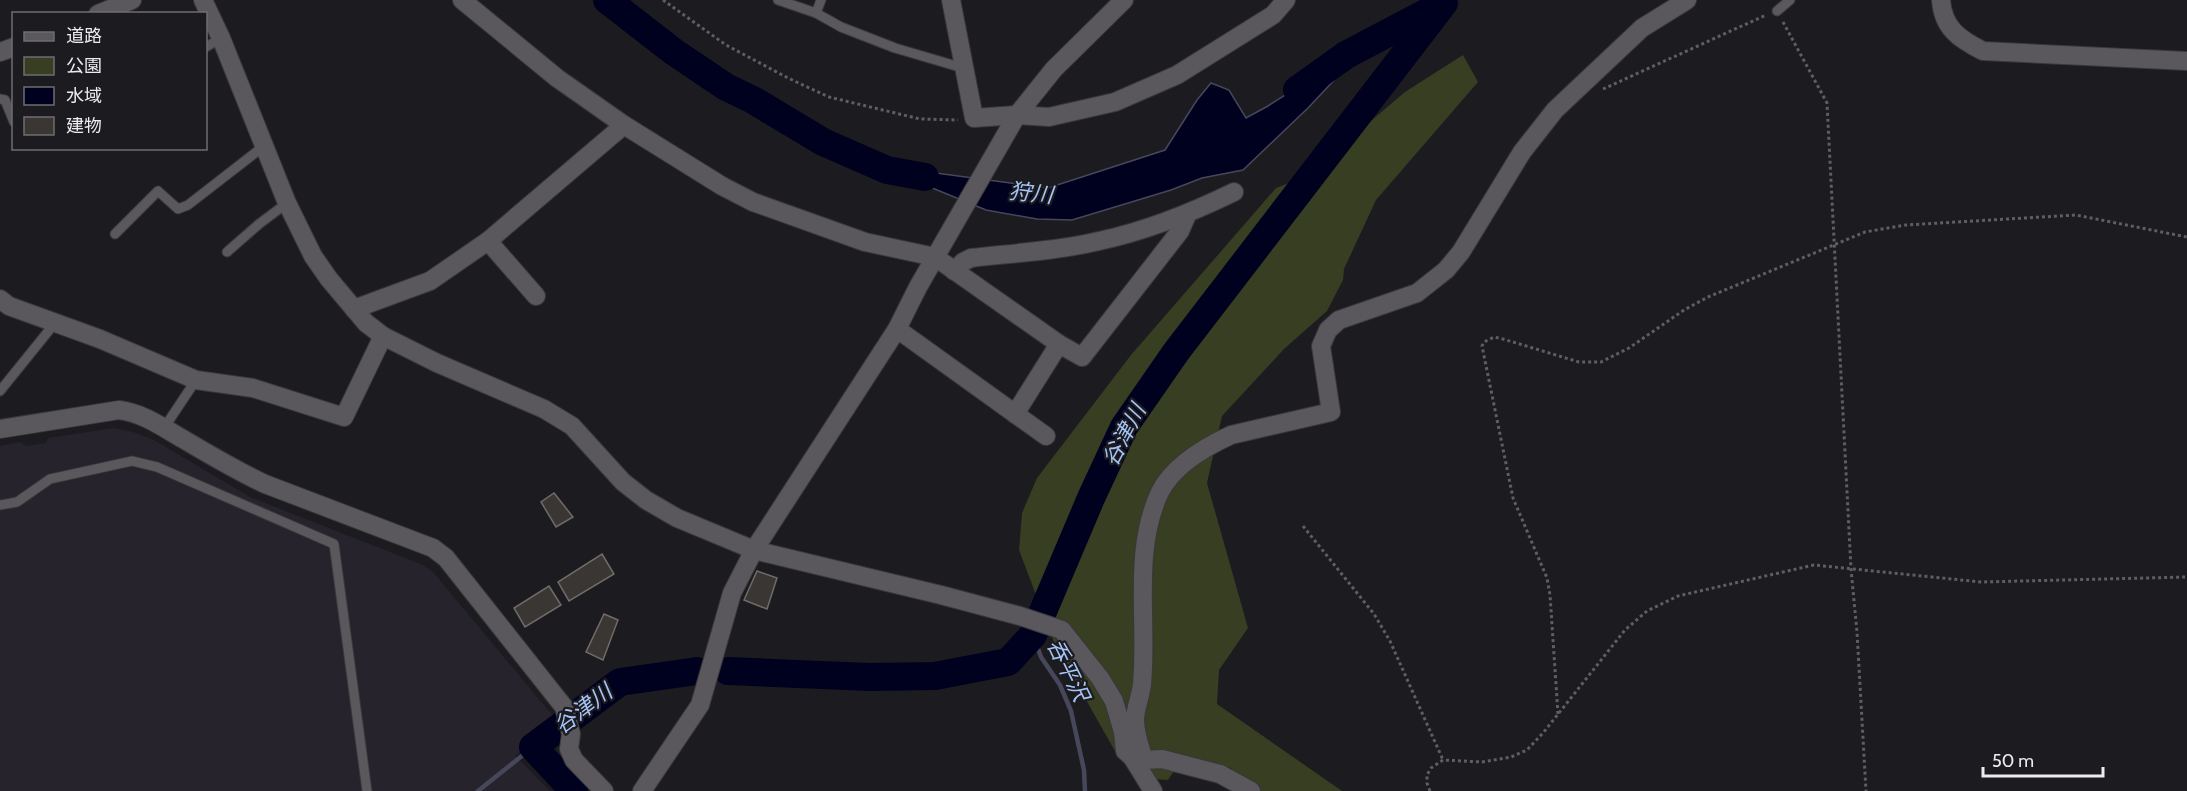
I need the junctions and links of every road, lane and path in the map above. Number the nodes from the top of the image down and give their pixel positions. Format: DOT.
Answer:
graph roads {
  1 [pos="132,0"];
  2 [pos="462,0"];
  3 [pos="663,0"];
  4 [pos="778,0"];
  5 [pos="821,0"];
  6 [pos="951,0"];
  7 [pos="1124,0"];
  8 [pos="1286,0"];
  9 [pos="1687,0"];
  10 [pos="1790,0"];
  11 [pos="1941,0"];
  12 [pos="1777,11"];
  13 [pos="103,12"];
  14 [pos="816,13"];
  15 [pos="207,17"];
  16 [pos="213,43"];
  17 [pos="2187,61"];
  18 [pos="963,68"];
  19 [pos="1593,93"];
  20 [pos="0,99"];
  21 [pos="12,117"];
  22 [pos="974,118"];
  23 [pos="1013,122"];
  24 [pos="624,125"];
  25 [pos="264,146"];
  26 [pos="1234,192"];
  27 [pos="287,202"];
  28 [pos="1188,215"];
  29 [pos="115,234"];
  30 [pos="2187,237"];
  31 [pos="488,241"];
  32 [pos="1835,243"];
  33 [pos="227,252"];
  34 [pos="936,256"];
  35 [pos="954,272"];
  36 [pos="536,296"];
  37 [pos="0,299"];
  38 [pos="354,309"];
  39 [pos="55,323"];
  40 [pos="897,329"];
  41 [pos="383,336"];
  42 [pos="1059,344"];
  43 [pos="196,380"];
  44 [pos="0,391"];
  45 [pos="1015,414"];
  46 [pos="164,428"];
  47 [pos="0,429"];
  48 [pos="1046,436"];
  49 [pos="0,505"];
  50 [pos="1303,526"];
  51 [pos="754,550"];
  52 [pos="1851,569"];
  53 [pos="2187,577"];
  54 [pos="1558,714"];
  55 [pos="1138,759"];
  56 [pos="1443,760"];
  57 [pos="367,791"];
  58 [pos="604,791"];
  59 [pos="642,791"];
  60 [pos="1153,791"];
  61 [pos="1251,791"];
  62 [pos="1430,791"];
  63 [pos="1866,791"];
  1 -- 13 [label="street"];
  2 -- 24 [label="street"];
  3 -- 22 [label="path"];
  4 -- 14 [label="lane"];
  5 -- 14 [label="lane"];
  6 -- 18 [label="street"];
  7 -- 23 [label="street"];
  8 -- 23 [label="street"];
  9 -- 55 [label="street"];
  10 -- 12 [label="lane"];
  11 -- 17 [label="street"];
  12 -- 19 [label="path"];
  12 -- 32 [label="path"];
  14 -- 18 [label="lane"];
  15 -- 16 [label="street"];
  16 -- 25 [label="street"];
  18 -- 22 [label="street"];
  20 -- 21 [label="lane"];
  22 -- 23 [label="street"];
  23 -- 34 [label="street"];
  24 -- 31 [label="street"];
  24 -- 34 [label="street"];
  25 -- 27 [label="street"];
  25 -- 29 [label="lane"];
  26 -- 28 [label="street"];
  27 -- 33 [label="lane"];
  27 -- 38 [label="street"];
  28 -- 35 [label="street"];
  28 -- 42 [label="street"];
  30 -- 32 [label="path"];
  31 -- 36 [label="street"];
  31 -- 38 [label="street"];
  32 -- 52 [label="path"];
  32 -- 54 [label="path"];
  34 -- 35 [label="street"];
  34 -- 40 [label="street"];
  35 -- 42 [label="street"];
  37 -- 39 [label="street"];
  38 -- 41 [label="street"];
  39 -- 43 [label="street"];
  39 -- 44 [label="lane"];
  40 -- 45 [label="street"];
  40 -- 51 [label="street"];
  41 -- 43 [label="street"];
  41 -- 51 [label="street"];
  42 -- 45 [label="street"];
  43 -- 46 [label="lane"];
  45 -- 48 [label="street"];
  46 -- 47 [label="street"];
  46 -- 58 [label="street"];
  49 -- 57 [label="lane"];
  50 -- 56 [label="path"];
  51 -- 55 [label="street"];
  51 -- 59 [label="street"];
  52 -- 53 [label="path"];
  52 -- 54 [label="path"];
  52 -- 63 [label="path"];
  54 -- 56 [label="path"];
  55 -- 60 [label="street"];
  55 -- 61 [label="street"];
  56 -- 62 [label="path"];
}
